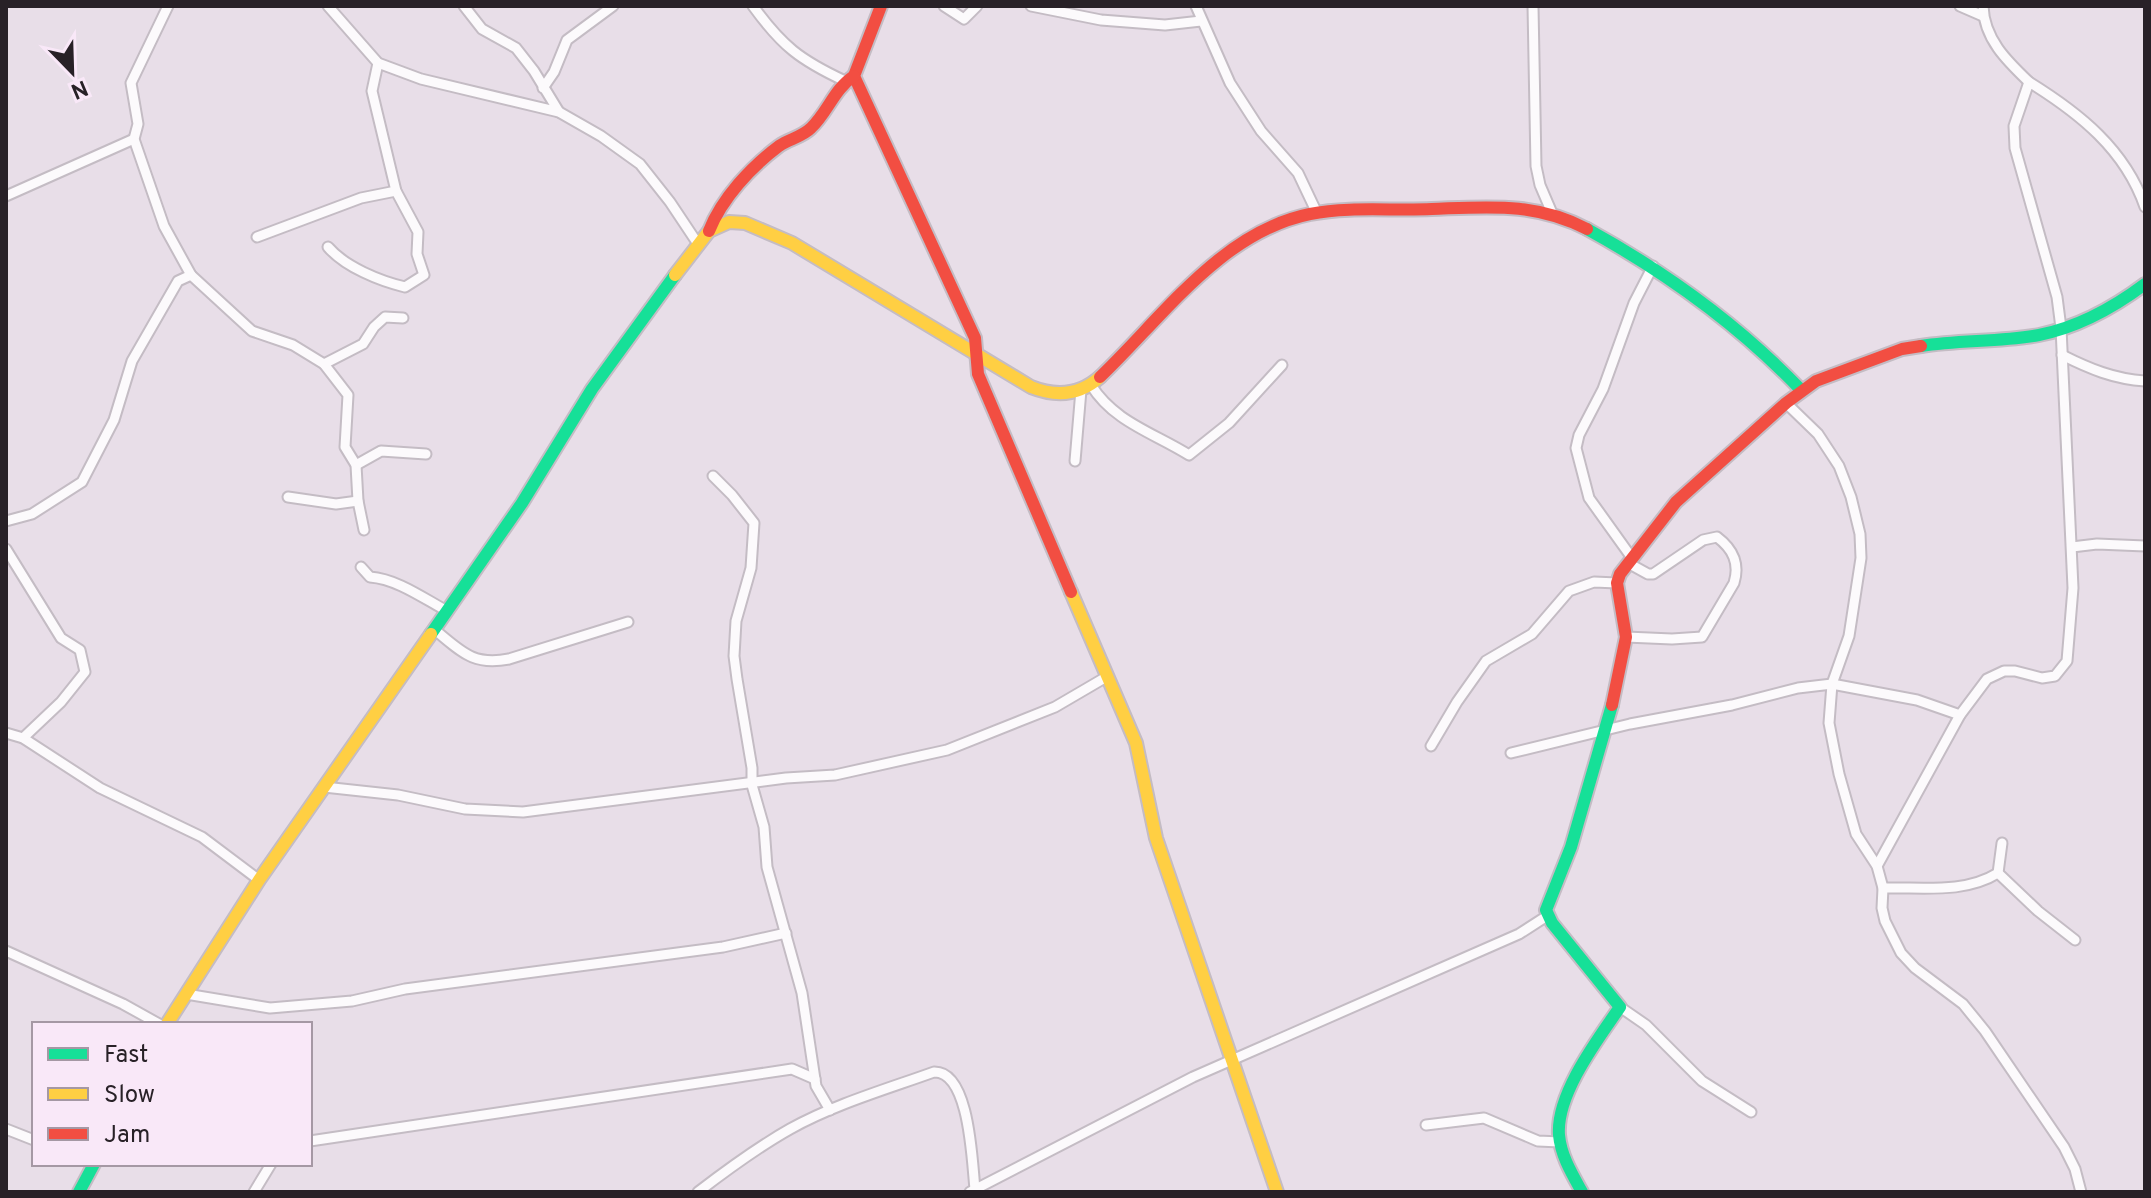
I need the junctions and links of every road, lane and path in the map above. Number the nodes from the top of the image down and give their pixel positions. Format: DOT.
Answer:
graph roads {
  1 [pos="168,6"];
  2 [pos="328,6"];
  3 [pos="464,6"];
  4 [pos="613,6"];
  5 [pos="753,6"];
  6 [pos="881,6"];
  7 [pos="944,6"];
  8 [pos="977,6"];
  9 [pos="1031,6"];
  10 [pos="1196,6"];
  11 [pos="1533,6"];
  12 [pos="1960,6"];
  13 [pos="1983,11"];
  14 [pos="1201,21"];
  15 [pos="378,63"];
  16 [pos="849,78"];
  17 [pos="2029,82"];
  18 [pos="543,88"];
  19 [pos="559,112"];
  20 [pos="134,139"];
  21 [pos="396,191"];
  22 [pos="6,196"];
  23 [pos="2145,207"];
  24 [pos="1316,211"];
  25 [pos="1552,213"];
  26 [pos="709,231"];
  27 [pos="257,237"];
  28 [pos="698,244"];
  29 [pos="328,247"];
  30 [pos="1653,266"];
  31 [pos="191,275"];
  32 [pos="2145,284"];
  33 [pos="403,318"];
  34 [pos="969,326"];
  35 [pos="2061,328"];
  36 [pos="954,343"];
  37 [pos="978,353"];
  38 [pos="2062,355"];
  39 [pos="324,364"];
  40 [pos="1282,365"];
  41 [pos="2145,381"];
  42 [pos="1086,388"];
  43 [pos="1801,390"];
  44 [pos="1786,403"];
  45 [pos="426,454"];
  46 [pos="1075,461"];
  47 [pos="356,465"];
  48 [pos="713,476"];
  49 [pos="288,497"];
  50 [pos="358,501"];
  51 [pos="6,521"];
  52 [pos="364,530"];
  53 [pos="2145,546"];
  54 [pos="2072,547"];
  55 [pos="6,549"];
  56 [pos="1630,560"];
  57 [pos="361,567"];
  58 [pos="1617,583"];
  59 [pos="447,611"];
  60 [pos="628,622"];
  61 [pos="435,630"];
  62 [pos="1626,637"];
  63 [pos="1108,676"];
  64 [pos="1832,684"];
  65 [pos="1960,715"];
  66 [pos="1607,729"];
  67 [pos="6,733"];
  68 [pos="23,738"];
  69 [pos="1431,746"];
  70 [pos="1511,753"];
  71 [pos="752,785"];
  72 [pos="324,787"];
  73 [pos="2002,843"];
  74 [pos="1877,866"];
  75 [pos="1998,873"];
  76 [pos="259,880"];
  77 [pos="1883,888"];
  78 [pos="1547,916"];
  79 [pos="786,933"];
  80 [pos="2075,940"];
  81 [pos="6,951"];
  82 [pos="186,994"];
  83 [pos="1620,1007"];
  84 [pos="155,1022"];
  85 [pos="168,1022"];
  86 [pos="1234,1059"];
  87 [pos="815,1079"];
  88 [pos="830,1110"];
  89 [pos="1751,1112"];
  90 [pos="1426,1125"];
  91 [pos="6,1129"];
  92 [pos="32,1139"];
  93 [pos="312,1141"];
  94 [pos="1560,1142"];
  95 [pos="93,1166"];
  96 [pos="270,1166"];
  97 [pos="973,1190"];
  98 [pos="79,1192"];
  99 [pos="254,1192"];
  100 [pos="698,1192"];
  101 [pos="1277,1192"];
  102 [pos="1582,1192"];
  103 [pos="2081,1192"];
  1 -- 20 [label="street"];
  2 -- 15 [label="street"];
  3 -- 18 [label="street"];
  4 -- 18 [label="street"];
  5 -- 16 [label="street"];
  6 -- 16 [label="street"];
  7 -- 8 [label="street"];
  9 -- 14 [label="street"];
  10 -- 14 [label="street"];
  11 -- 25 [label="street"];
  12 -- 13 [label="street"];
  13 -- 17 [label="street"];
  14 -- 24 [label="street"];
  15 -- 19 [label="street"];
  15 -- 21 [label="street"];
  16 -- 26 [label="street"];
  16 -- 34 [label="street"];
  17 -- 23 [label="street"];
  17 -- 35 [label="street"];
  18 -- 19 [label="street"];
  19 -- 28 [label="street"];
  20 -- 22 [label="street"];
  20 -- 31 [label="street"];
  21 -- 27 [label="street"];
  21 -- 29 [label="street"];
  24 -- 25 [label="street"];
  24 -- 42 [label="street"];
  25 -- 30 [label="street"];
  26 -- 28 [label="street"];
  26 -- 36 [label="street"];
  28 -- 59 [label="street"];
  30 -- 43 [label="street"];
  30 -- 56 [label="street"];
  31 -- 39 [label="street"];
  31 -- 51 [label="street"];
  32 -- 35 [label="street"];
  33 -- 39 [label="street"];
  34 -- 36 [label="street"];
  34 -- 37 [label="street"];
  35 -- 38 [label="street"];
  35 -- 43 [label="street"];
  36 -- 37 [label="street"];
  37 -- 42 [label="street"];
  37 -- 63 [label="street"];
  38 -- 41 [label="street"];
  38 -- 54 [label="street"];
  39 -- 47 [label="street"];
  40 -- 42 [label="street"];
  42 -- 46 [label="street"];
  43 -- 44 [label="street"];
  44 -- 56 [label="street"];
  44 -- 64 [label="street"];
  45 -- 47 [label="street"];
  47 -- 50 [label="street"];
  48 -- 71 [label="street"];
  49 -- 50 [label="street"];
  50 -- 52 [label="street"];
  53 -- 54 [label="street"];
  54 -- 65 [label="street"];
  55 -- 68 [label="street"];
  56 -- 58 [label="street"];
  56 -- 62 [label="street"];
  57 -- 59 [label="street"];
  58 -- 62 [label="street"];
  58 -- 69 [label="street"];
  59 -- 61 [label="street"];
  60 -- 61 [label="street"];
  61 -- 72 [label="street"];
  62 -- 66 [label="street"];
  63 -- 71 [label="street"];
  63 -- 86 [label="street"];
  64 -- 65 [label="street"];
  64 -- 66 [label="street"];
  64 -- 74 [label="street"];
  65 -- 74 [label="street"];
  66 -- 70 [label="street"];
  66 -- 78 [label="street"];
  67 -- 68 [label="street"];
  68 -- 76 [label="street"];
  71 -- 72 [label="street"];
  71 -- 79 [label="street"];
  72 -- 76 [label="street"];
  73 -- 75 [label="street"];
  74 -- 77 [label="street"];
  75 -- 77 [label="street"];
  75 -- 80 [label="street"];
  76 -- 82 [label="street"];
  77 -- 103 [label="street"];
  78 -- 83 [label="street"];
  78 -- 86 [label="street"];
  79 -- 82 [label="street"];
  79 -- 87 [label="street"];
  81 -- 84 [label="street"];
  82 -- 85 [label="street"];
  83 -- 89 [label="street"];
  83 -- 94 [label="street"];
  86 -- 97 [label="street"];
  86 -- 101 [label="street"];
  87 -- 88 [label="street"];
  87 -- 93 [label="street"];
  88 -- 97 [label="street"];
  88 -- 100 [label="street"];
  90 -- 94 [label="street"];
  91 -- 92 [label="street"];
  94 -- 102 [label="street"];
  95 -- 98 [label="street"];
  96 -- 99 [label="street"];
}
